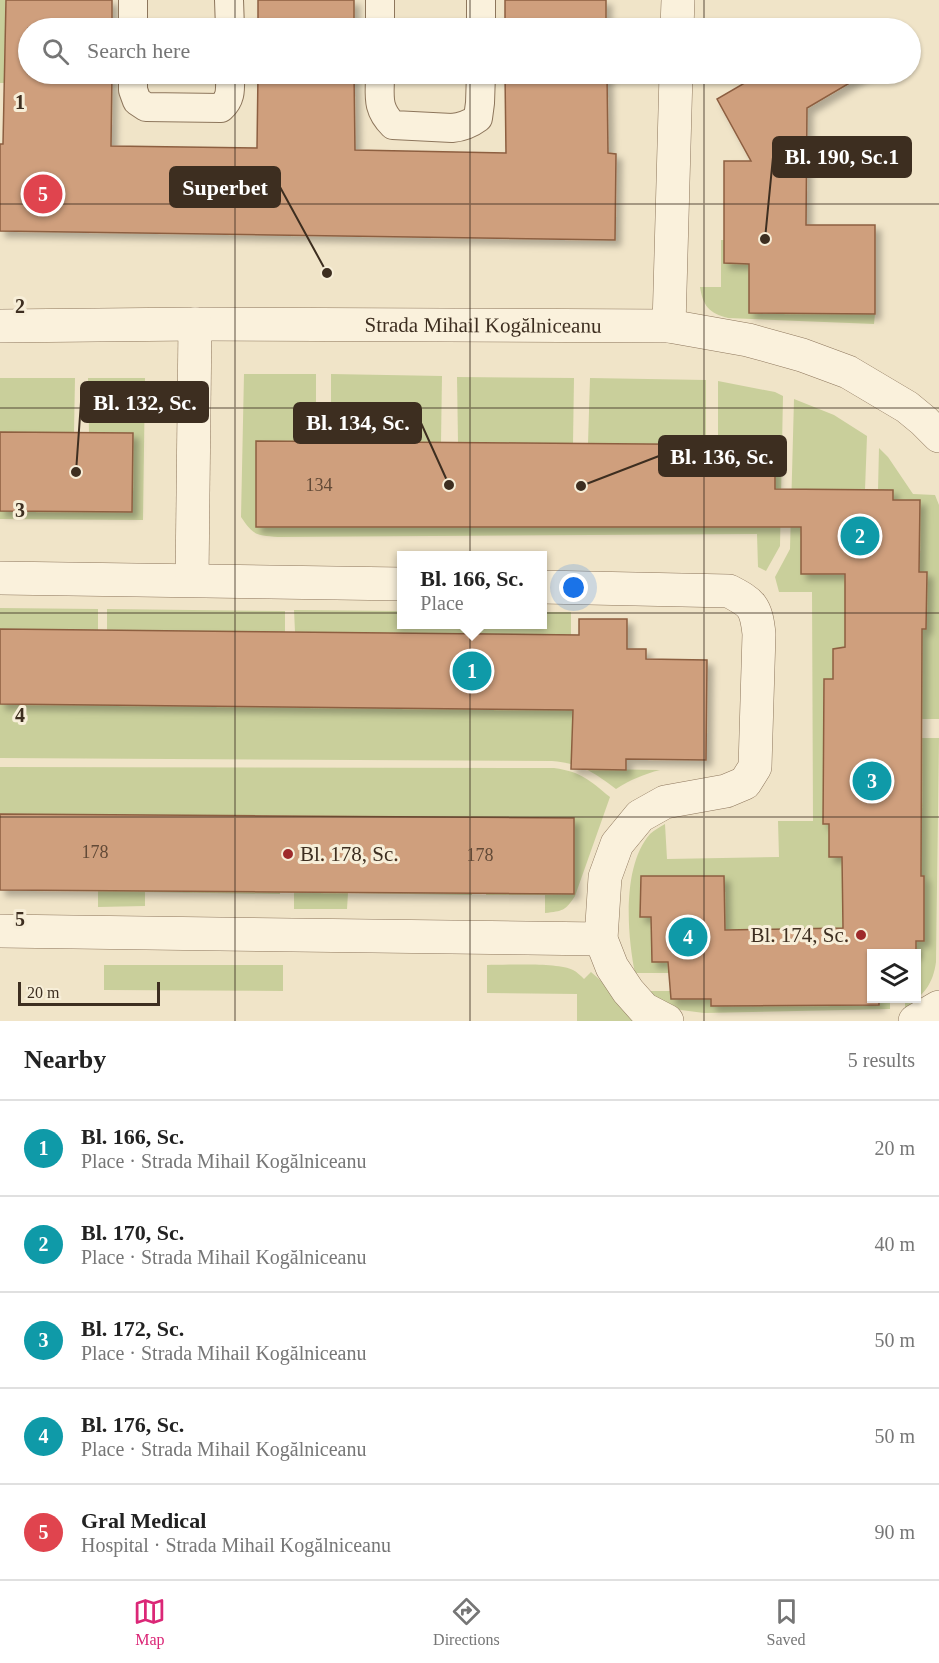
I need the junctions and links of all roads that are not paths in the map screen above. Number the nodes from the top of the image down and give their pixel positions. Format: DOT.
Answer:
graph roads {
  1 [pos="132,0"];
  2 [pos="229,0"];
  3 [pos="380,0"];
  4 [pos="481,0"];
  5 [pos="678,0"];
  6 [pos="132,18"];
  7 [pos="230,18"];
  8 [pos="380,18"];
  9 [pos="481,18"];
  10 [pos="677,18"];
  11 [pos="133,84"];
  12 [pos="230,84"];
  13 [pos="380,84"];
  14 [pos="481,84"];
  15 [pos="676,84"];
  16 [pos="195,324"];
  17 [pos="0,326"];
  18 [pos="669,326"];
  19 [pos="939,436"];
  20 [pos="0,578"];
  21 [pos="192,580"];
  22 [pos="397,584"];
  23 [pos="547,587"];
  24 [pos="0,931"];
  25 [pos="601,939"];
  26 [pos="939,1007"];
  27 [pos="667,1021"];
  28 [pos="915,1021"];
  1 -- 6 [label="lane"];
  2 -- 7 [label="lane"];
  3 -- 8 [label="lane"];
  4 -- 9 [label="lane"];
  5 -- 10 [label="street"];
  11 -- 12 [label="lane"];
  13 -- 14 [label="lane"];
  15 -- 18 [label="street"];
  16 -- 17 [label="street, Strada Mihail Kogălniceanu"];
  16 -- 18 [label="street, Strada Mihail Kogălniceanu"];
  16 -- 21 [label="street"];
  18 -- 19 [label="street, Strada Mihail Kogălniceanu"];
  20 -- 21 [label="street"];
  21 -- 22 [label="street"];
  23 -- 25 [label="street"];
  24 -- 25 [label="street"];
  25 -- 27 [label="street"];
  26 -- 28 [label="street"];
}
